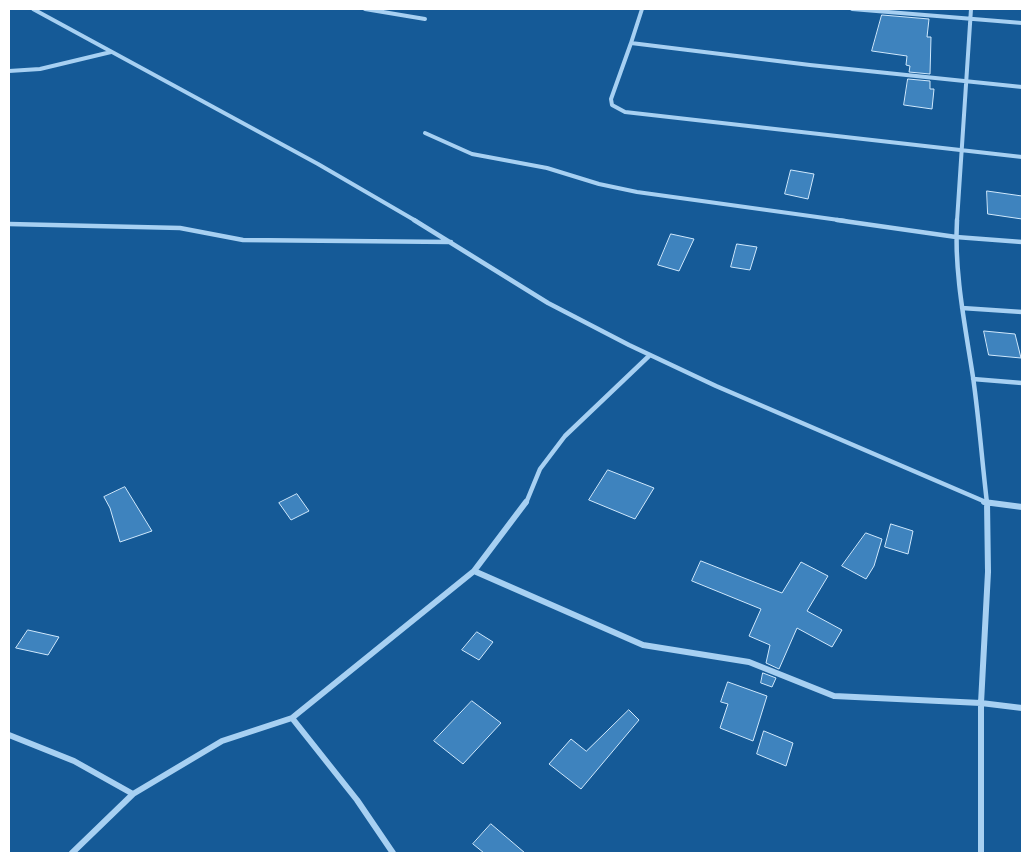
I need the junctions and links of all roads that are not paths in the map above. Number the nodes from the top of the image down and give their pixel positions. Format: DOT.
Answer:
graph roads {
  1 [pos="33,9"];
  2 [pos="365,9"];
  3 [pos="642,9"];
  4 [pos="852,9"];
  5 [pos="971,9"];
  6 [pos="970,18"];
  7 [pos="425,19"];
  8 [pos="1022,23"];
  9 [pos="631,44"];
  10 [pos="111,52"];
  11 [pos="9,71"];
  12 [pos="965,81"];
  13 [pos="1022,87"];
  14 [pos="425,133"];
  15 [pos="963,150"];
  16 [pos="1022,156"];
  17 [pos="9,224"];
  18 [pos="956,237"];
  19 [pos="452,242"];
  20 [pos="1022,242"];
  21 [pos="962,308"];
  22 [pos="1022,312"];
  23 [pos="650,355"];
  24 [pos="973,379"];
  25 [pos="1022,382"];
  26 [pos="987,503"];
  27 [pos="1022,507"];
  28 [pos="474,571"];
  29 [pos="981,703"];
  30 [pos="1022,708"];
  31 [pos="292,718"];
  32 [pos="9,735"];
  33 [pos="133,794"];
  34 [pos="72,853"];
  35 [pos="393,853"];
  36 [pos="981,853"];
  1 -- 10 [label="street"];
  2 -- 7 [label="street"];
  3 -- 9 [label="street"];
  4 -- 6 [label="street"];
  5 -- 6 [label="street"];
  6 -- 8 [label="street"];
  6 -- 12 [label="street"];
  9 -- 12 [label="street"];
  9 -- 15 [label="street"];
  10 -- 11 [label="street"];
  10 -- 19 [label="street"];
  12 -- 13 [label="street"];
  12 -- 15 [label="street"];
  14 -- 18 [label="street"];
  15 -- 16 [label="street"];
  15 -- 18 [label="street"];
  17 -- 19 [label="street"];
  18 -- 20 [label="street"];
  18 -- 21 [label="street"];
  19 -- 23 [label="street"];
  21 -- 22 [label="street"];
  21 -- 24 [label="street"];
  23 -- 26 [label="street"];
  23 -- 28 [label="street"];
  24 -- 25 [label="street"];
  24 -- 26 [label="street"];
  26 -- 27 [label="street"];
  26 -- 29 [label="street"];
  28 -- 29 [label="street"];
  28 -- 31 [label="street"];
  29 -- 30 [label="street"];
  29 -- 36 [label="street"];
  31 -- 33 [label="street"];
  31 -- 35 [label="street"];
  32 -- 33 [label="street"];
  33 -- 34 [label="street"];
}
